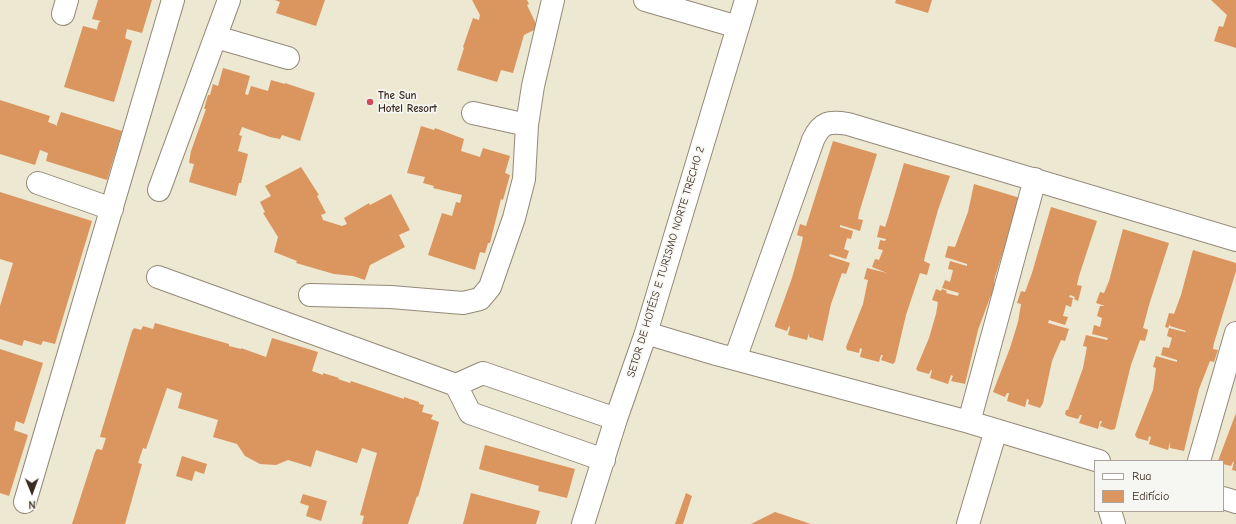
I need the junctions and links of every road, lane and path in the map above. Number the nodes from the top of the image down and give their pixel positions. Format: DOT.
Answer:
graph roads {
  1 [pos="173,0"];
  2 [pos="229,0"];
  3 [pos="553,0"];
  4 [pos="645,0"];
  5 [pos="746,0"];
  6 [pos="738,27"];
  7 [pos="216,37"];
  8 [pos="288,58"];
  9 [pos="472,113"];
  10 [pos="528,125"];
  11 [pos="1035,179"];
  12 [pos="38,183"];
  13 [pos="159,190"];
  14 [pos="112,209"];
  15 [pos="1236,240"];
  16 [pos="158,278"];
  17 [pos="310,295"];
  18 [pos="646,333"];
  19 [pos="1236,333"];
  20 [pos="735,359"];
  21 [pos="456,385"];
  22 [pos="616,419"];
  23 [pos="969,422"];
  24 [pos="996,430"];
  25 [pos="604,460"];
  26 [pos="1094,460"];
  27 [pos="1199,460"];
  28 [pos="1224,498"];
  29 [pos="25,502"];
  30 [pos="1236,502"];
  31 [pos="1110,512"];
  32 [pos="584,524"];
  33 [pos="968,524"];
  34 [pos="1114,524"];
  1 -- 14 [label="lane"];
  2 -- 7 [label="lane"];
  3 -- 10 [label="lane"];
  4 -- 6 [label="lane"];
  5 -- 6 [label="lane, SETOR DE HOTÉIS E TURISMO NORTE TRECHO 2"];
  6 -- 18 [label="lane, SETOR DE HOTÉIS E TURISMO NORTE TRECHO 2"];
  7 -- 8 [label="lane"];
  7 -- 13 [label="lane"];
  9 -- 10 [label="lane"];
  10 -- 17 [label="lane"];
  11 -- 15 [label="lane"];
  11 -- 20 [label="lane"];
  11 -- 23 [label="lane"];
  12 -- 14 [label="lane"];
  14 -- 29 [label="lane"];
  16 -- 21 [label="lane"];
  18 -- 20 [label="lane"];
  18 -- 22 [label="lane, SETOR DE HOTÉIS E TURISMO NORTE TRECHO 2"];
  19 -- 27 [label="lane"];
  20 -- 23 [label="lane"];
  21 -- 22 [label="lane"];
  21 -- 25 [label="lane"];
  22 -- 25 [label="lane, SETOR DE HOTÉIS E TURISMO NORTE TRECHO 2"];
  23 -- 24 [label="lane"];
  24 -- 26 [label="lane"];
  24 -- 33 [label="lane"];
  25 -- 32 [label="lane, SETOR DE HOTÉIS E TURISMO NORTE TRECHO 2"];
  28 -- 30 [label="lane"];
  31 -- 34 [label="lane"];
}
